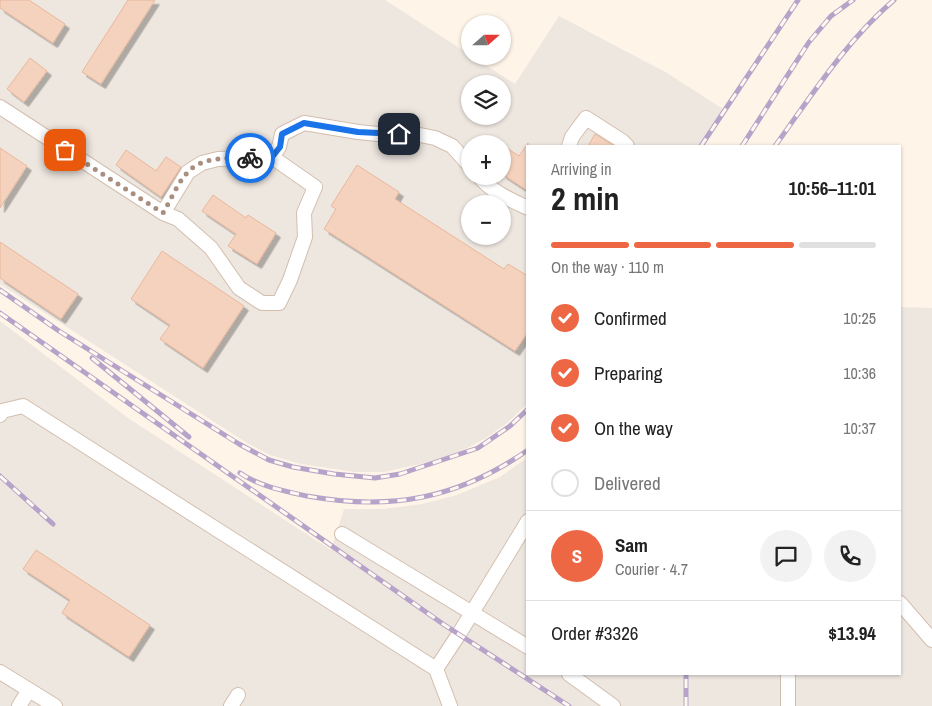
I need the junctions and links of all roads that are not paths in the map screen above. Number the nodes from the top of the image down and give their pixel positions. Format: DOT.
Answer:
graph roads {
  1 [pos="0,107"];
  2 [pos="568,145"];
  3 [pos="626,145"];
  4 [pos="461,156"];
  5 [pos="272,157"];
  6 [pos="489,185"];
  7 [pos="526,207"];
  8 [pos="163,213"];
  9 [pos="0,415"];
  10 [pos="526,524"];
  11 [pos="342,534"];
  12 [pos="901,605"];
  13 [pos="472,613"];
  14 [pos="932,640"];
  15 [pos="526,646"];
  16 [pos="436,669"];
  17 [pos="0,672"];
  18 [pos="570,675"];
  19 [pos="788,675"];
  20 [pos="29,690"];
  21 [pos="20,706"];
  22 [pos="55,706"];
  23 [pos="450,706"];
  24 [pos="613,706"];
  25 [pos="788,706"];
  1 -- 8 [label="lane"];
  2 -- 3 [label="lane"];
  4 -- 5 [label="lane"];
  5 -- 8 [label="lane"];
  5 -- 8 [label="lane"];
  6 -- 7 [label="lane"];
  9 -- 16 [label="lane"];
  10 -- 13 [label="lane"];
  11 -- 13 [label="lane"];
  12 -- 14 [label="lane"];
  13 -- 15 [label="lane"];
  13 -- 16 [label="lane"];
  16 -- 23 [label="lane"];
  17 -- 20 [label="lane"];
  18 -- 24 [label="lane"];
  19 -- 25 [label="lane"];
  20 -- 21 [label="lane"];
  20 -- 22 [label="lane"];
}
